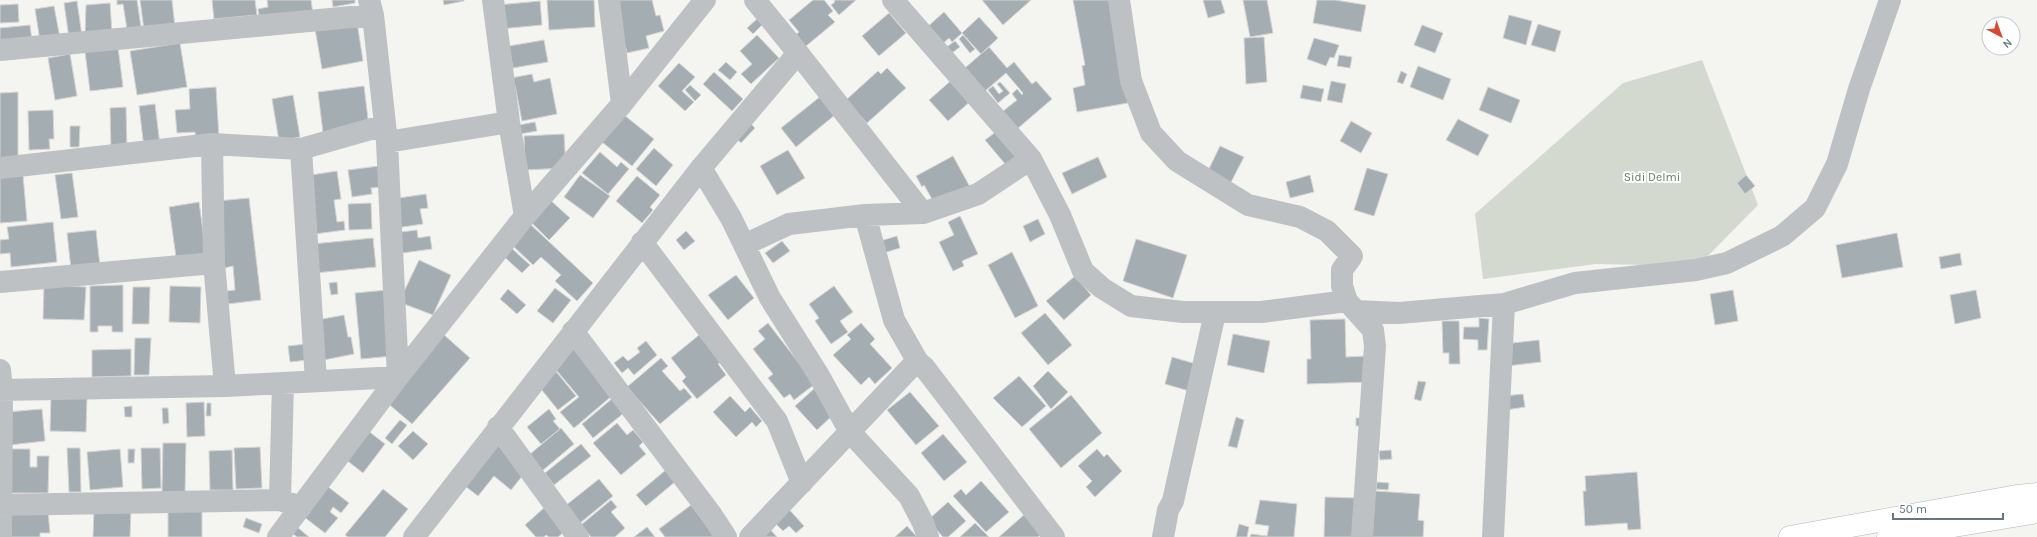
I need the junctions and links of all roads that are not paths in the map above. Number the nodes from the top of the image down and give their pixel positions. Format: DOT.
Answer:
graph roads {
  1 [pos="493,0"];
  2 [pos="608,0"];
  3 [pos="705,0"];
  4 [pos="755,0"];
  5 [pos="893,0"];
  6 [pos="1119,0"];
  7 [pos="1890,0"];
  8 [pos="371,7"];
  9 [pos="0,50"];
  10 [pos="798,53"];
  11 [pos="622,104"];
  12 [pos="509,122"];
  13 [pos="386,134"];
  14 [pos="212,144"];
  15 [pos="301,149"];
  16 [pos="1031,159"];
  17 [pos="0,168"];
  18 [pos="701,168"];
  19 [pos="923,213"];
  20 [pos="865,215"];
  21 [pos="524,216"];
  22 [pos="642,242"];
  23 [pos="744,244"];
  24 [pos="214,263"];
  25 [pos="0,282"];
  26 [pos="1504,304"];
  27 [pos="1352,306"];
  28 [pos="1215,313"];
  29 [pos="573,331"];
  30 [pos="918,362"];
  31 [pos="398,377"];
  32 [pos="316,382"];
  33 [pos="283,383"];
  34 [pos="1,384"];
  35 [pos="224,386"];
  36 [pos="498,427"];
  37 [pos="850,432"];
  38 [pos="802,483"];
  39 [pos="2037,494"];
  40 [pos="280,500"];
  41 [pos="1,505"];
  42 [pos="301,506"];
  43 [pos="2037,512"];
  44 [pos="1,537"];
  45 [pos="278,537"];
  46 [pos="414,537"];
  47 [pos="578,537"];
  48 [pos="726,537"];
  49 [pos="750,537"];
  50 [pos="928,537"];
  51 [pos="1054,537"];
  52 [pos="1163,537"];
  53 [pos="1362,537"];
  54 [pos="1493,537"];
  55 [pos="1790,537"];
  56 [pos="1888,537"];
  1 -- 12 [label="street"];
  2 -- 11 [label="street"];
  3 -- 11 [label="street"];
  4 -- 10 [label="street"];
  5 -- 16 [label="street"];
  6 -- 27 [label="street"];
  7 -- 26 [label="street"];
  8 -- 9 [label="street"];
  8 -- 13 [label="street"];
  10 -- 18 [label="street"];
  10 -- 19 [label="street"];
  11 -- 21 [label="street"];
  12 -- 13 [label="street"];
  12 -- 21 [label="street"];
  13 -- 15 [label="street"];
  13 -- 31 [label="street"];
  14 -- 15 [label="street"];
  14 -- 17 [label="street"];
  14 -- 24 [label="street"];
  15 -- 32 [label="street"];
  16 -- 19 [label="street"];
  16 -- 28 [label="street"];
  18 -- 22 [label="street"];
  18 -- 23 [label="street"];
  19 -- 20 [label="street"];
  20 -- 23 [label="street"];
  20 -- 30 [label="street"];
  21 -- 31 [label="street"];
  22 -- 29 [label="street"];
  22 -- 38 [label="street"];
  23 -- 37 [label="street"];
  24 -- 25 [label="street"];
  24 -- 35 [label="street"];
  26 -- 27 [label="street"];
  26 -- 54 [label="street"];
  27 -- 28 [label="street"];
  27 -- 53 [label="street"];
  28 -- 52 [label="street"];
  29 -- 36 [label="street"];
  29 -- 48 [label="street"];
  30 -- 37 [label="street"];
  30 -- 51 [label="street"];
  31 -- 32 [label="street"];
  31 -- 42 [label="street"];
  32 -- 33 [label="street"];
  33 -- 35 [label="street"];
  33 -- 40 [label="street"];
  34 -- 35 [label="street"];
  34 -- 41 [label="street"];
  36 -- 46 [label="street"];
  36 -- 47 [label="street"];
  37 -- 38 [label="street"];
  37 -- 50 [label="street"];
  38 -- 49 [label="street"];
  39 -- 55 [label="highway"];
  40 -- 41 [label="street"];
  40 -- 42 [label="street"];
  41 -- 44 [label="street"];
  42 -- 45 [label="street"];
  43 -- 56 [label="highway"];
}
